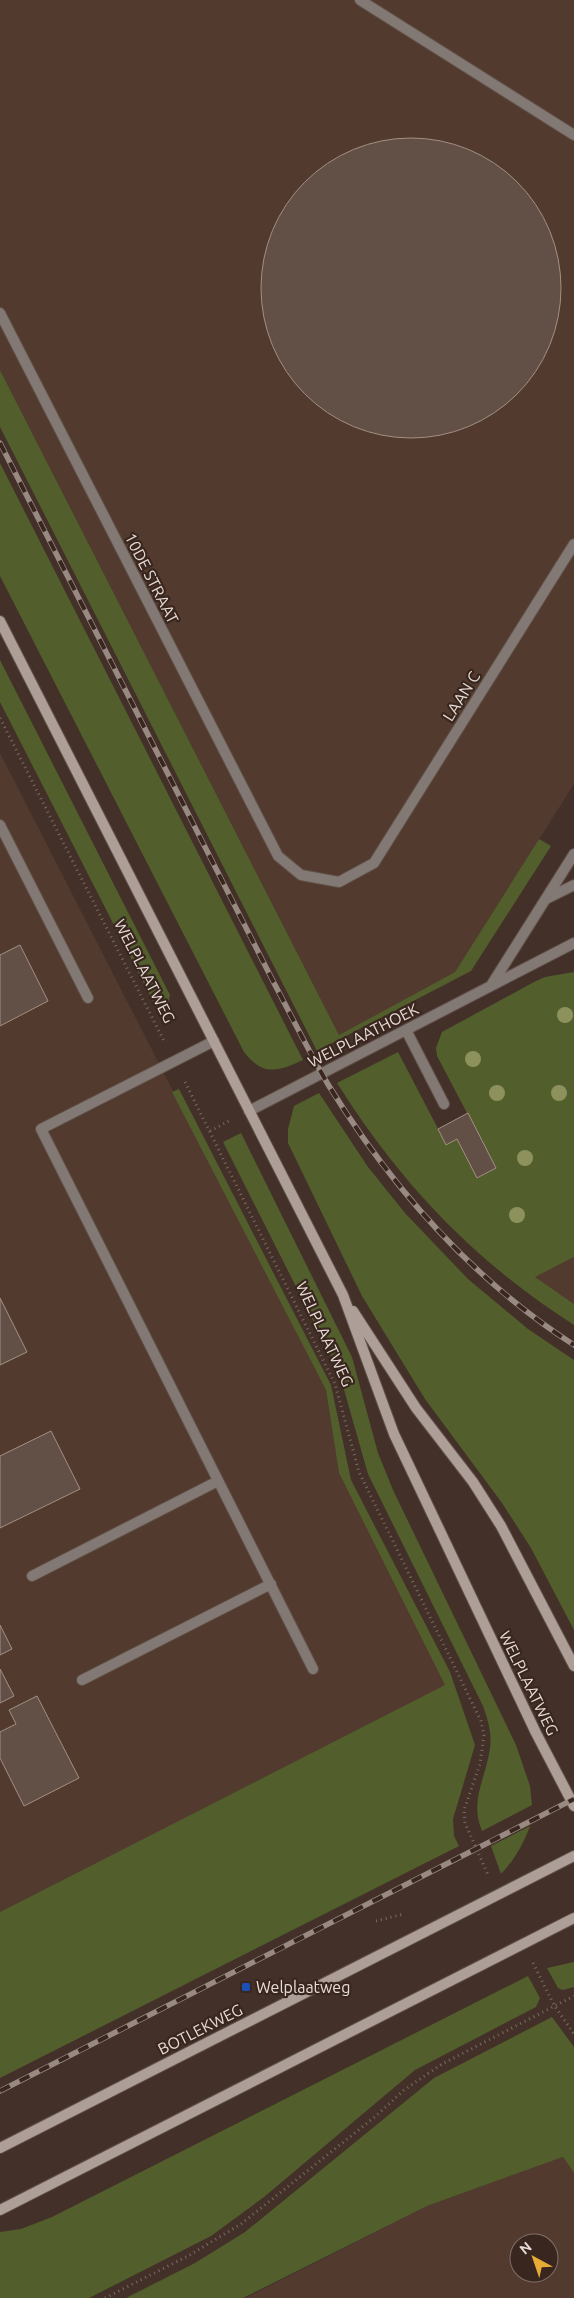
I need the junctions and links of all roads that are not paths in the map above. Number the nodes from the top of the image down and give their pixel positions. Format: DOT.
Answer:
graph roads {
  1 [pos="360,0"];
  2 [pos="574,135"];
  3 [pos="0,313"];
  4 [pos="574,544"];
  5 [pos="0,621"];
  6 [pos="0,825"];
  7 [pos="574,854"];
  8 [pos="374,863"];
  9 [pos="574,885"];
  10 [pos="545,900"];
  11 [pos="574,943"];
  12 [pos="492,986"];
  13 [pos="88,998"];
  14 [pos="406,1030"];
  15 [pos="214,1042"];
  16 [pos="444,1104"];
  17 [pos="249,1111"];
  18 [pos="342,1295"];
  19 [pos="218,1481"];
  20 [pos="32,1576"];
  21 [pos="270,1584"];
  22 [pos="574,1666"];
  23 [pos="313,1669"];
  24 [pos="82,1680"];
  25 [pos="574,1806"];
  26 [pos="574,1856"];
  27 [pos="574,1918"];
  28 [pos="0,2148"];
  29 [pos="0,2210"];
  1 -- 2 [label="lane"];
  3 -- 8 [label="lane, 10DE STRAAT"];
  4 -- 8 [label="lane, LAAN C"];
  5 -- 15 [label="street, WELPLAATWEG"];
  6 -- 13 [label="lane"];
  7 -- 10 [label="lane"];
  9 -- 10 [label="lane"];
  10 -- 12 [label="lane"];
  11 -- 12 [label="lane, WELPLAATHOEK"];
  12 -- 14 [label="lane, WELPLAATHOEK"];
  14 -- 16 [label="lane"];
  14 -- 17 [label="lane, WELPLAATHOEK"];
  15 -- 17 [label="street, WELPLAATWEG"];
  15 -- 19 [label="lane"];
  17 -- 18 [label="street, WELPLAATWEG"];
  18 -- 22 [label="street, WELPLAATWEG"];
  18 -- 25 [label="street, WELPLAATWEG"];
  19 -- 20 [label="lane"];
  19 -- 21 [label="lane"];
  21 -- 23 [label="lane"];
  21 -- 24 [label="lane"];
  26 -- 28 [label="street, BOTLEKWEG"];
  27 -- 29 [label="street"];
}
